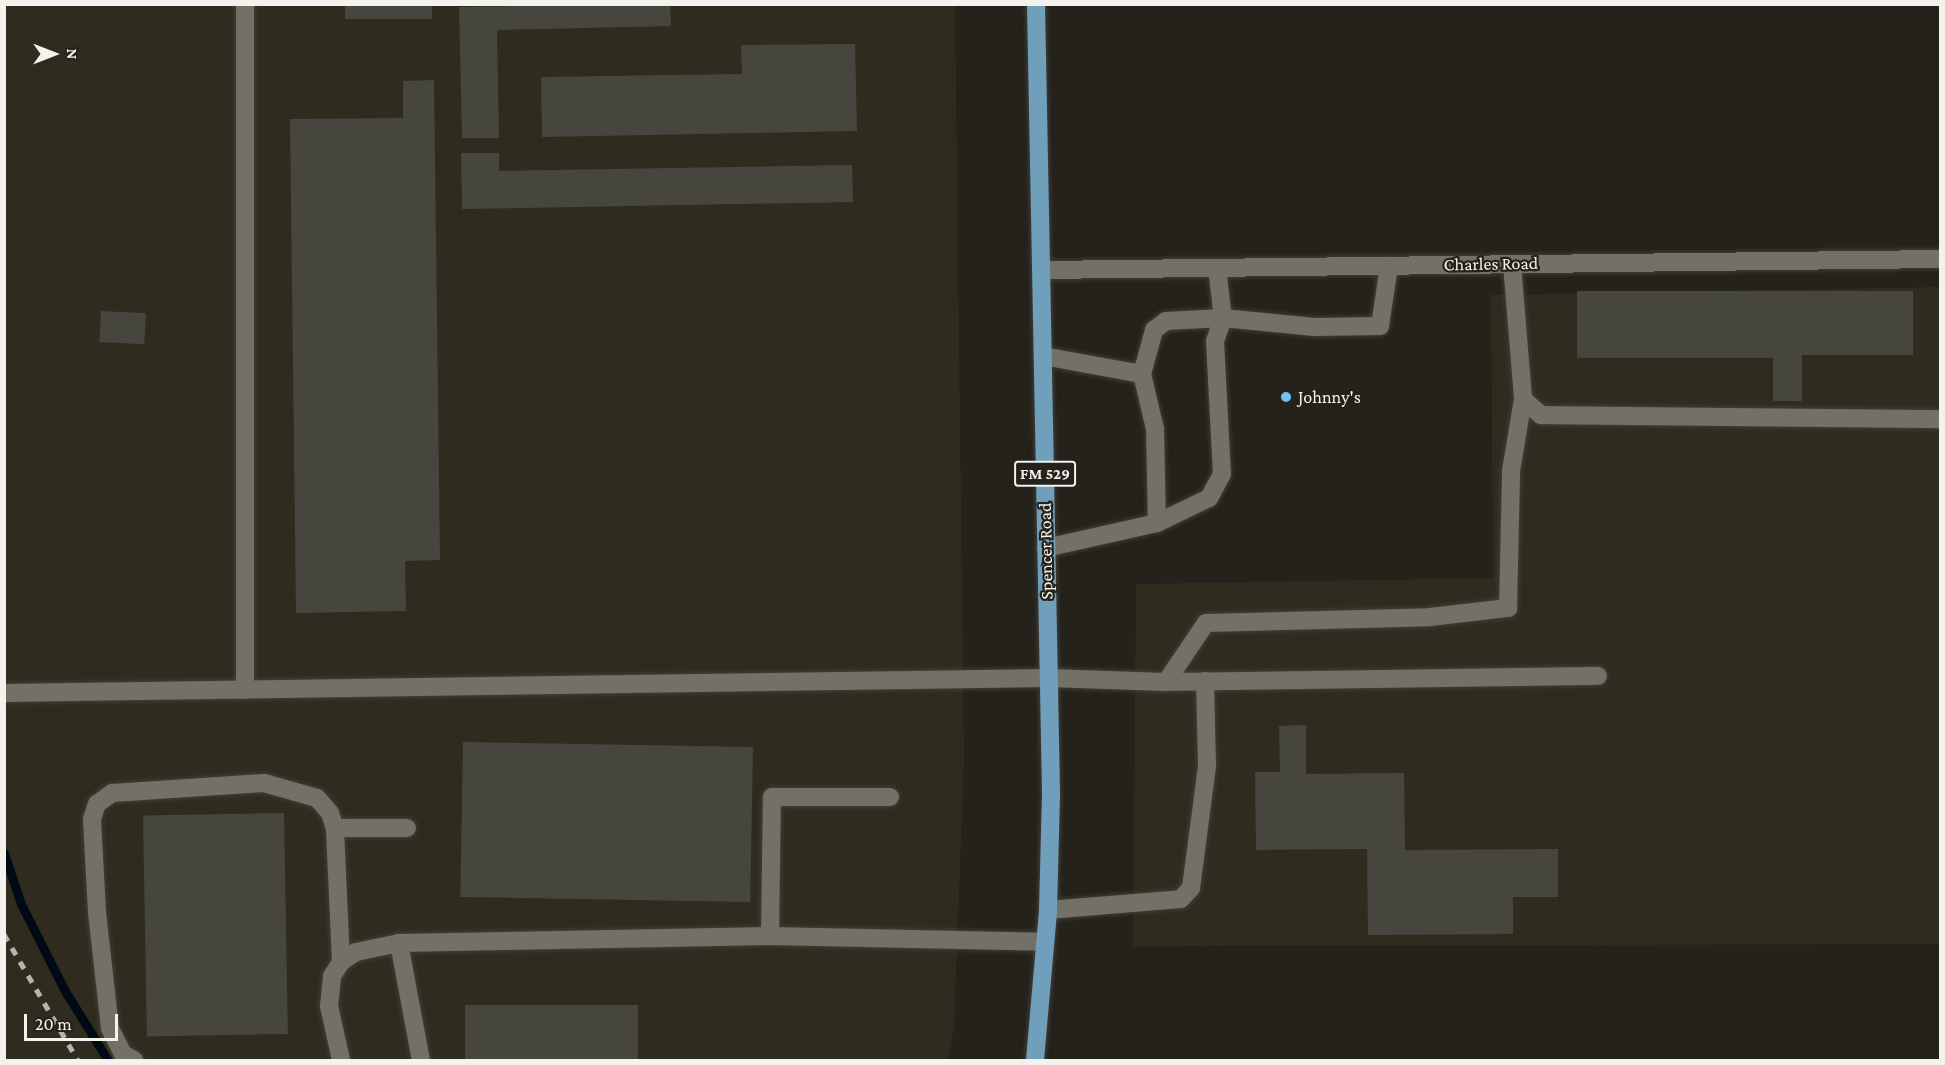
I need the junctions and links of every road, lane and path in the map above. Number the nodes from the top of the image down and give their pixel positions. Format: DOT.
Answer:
graph roads {
  1 [pos="245,4"];
  2 [pos="1036,4"];
  3 [pos="1941,259"];
  4 [pos="1512,264"];
  5 [pos="1389,266"];
  6 [pos="1217,268"];
  7 [pos="1041,270"];
  8 [pos="1222,318"];
  9 [pos="1043,356"];
  10 [pos="1142,375"];
  11 [pos="1523,399"];
  12 [pos="1941,419"];
  13 [pos="1157,523"];
  14 [pos="1046,548"];
  15 [pos="1598,676"];
  16 [pos="1048,678"];
  17 [pos="1205,681"];
  18 [pos="1166,682"];
  19 [pos="245,690"];
  20 [pos="4,693"];
  21 [pos="890,797"];
  22 [pos="335,828"];
  23 [pos="407,828"];
  24 [pos="1047,910"];
  25 [pos="770,936"];
  26 [pos="1045,942"];
  27 [pos="399,943"];
  28 [pos="341,962"];
  29 [pos="134,1060"];
  30 [pos="341,1060"];
  31 [pos="421,1060"];
  32 [pos="1035,1060"];
  1 -- 19 [label="street"];
  2 -- 7 [label="main road, Spencer Road / FM 529"];
  3 -- 4 [label="street, Charles Road"];
  4 -- 5 [label="street, Charles Road"];
  4 -- 11 [label="street"];
  5 -- 6 [label="street, Charles Road"];
  5 -- 8 [label="street"];
  6 -- 7 [label="street, Charles Road"];
  6 -- 8 [label="street"];
  7 -- 9 [label="main road, Spencer Road / FM 529"];
  8 -- 10 [label="street"];
  8 -- 13 [label="street"];
  9 -- 10 [label="street"];
  9 -- 14 [label="main road, Spencer Road / FM 529"];
  10 -- 13 [label="street"];
  11 -- 12 [label="street"];
  11 -- 18 [label="street"];
  13 -- 14 [label="street"];
  14 -- 16 [label="main road, Spencer Road / FM 529"];
  15 -- 17 [label="street"];
  16 -- 18 [label="street"];
  16 -- 19 [label="street"];
  16 -- 24 [label="main road, Spencer Road / FM 529"];
  17 -- 18 [label="street"];
  17 -- 24 [label="street"];
  19 -- 20 [label="street"];
  21 -- 25 [label="street"];
  22 -- 23 [label="street"];
  22 -- 28 [label="street"];
  22 -- 29 [label="street"];
  24 -- 26 [label="main road, Spencer Road / FM 529"];
  25 -- 26 [label="street"];
  25 -- 27 [label="street"];
  26 -- 32 [label="main road, Spencer Road / FM 529"];
  27 -- 28 [label="street"];
  27 -- 31 [label="street"];
  28 -- 30 [label="street"];
}
